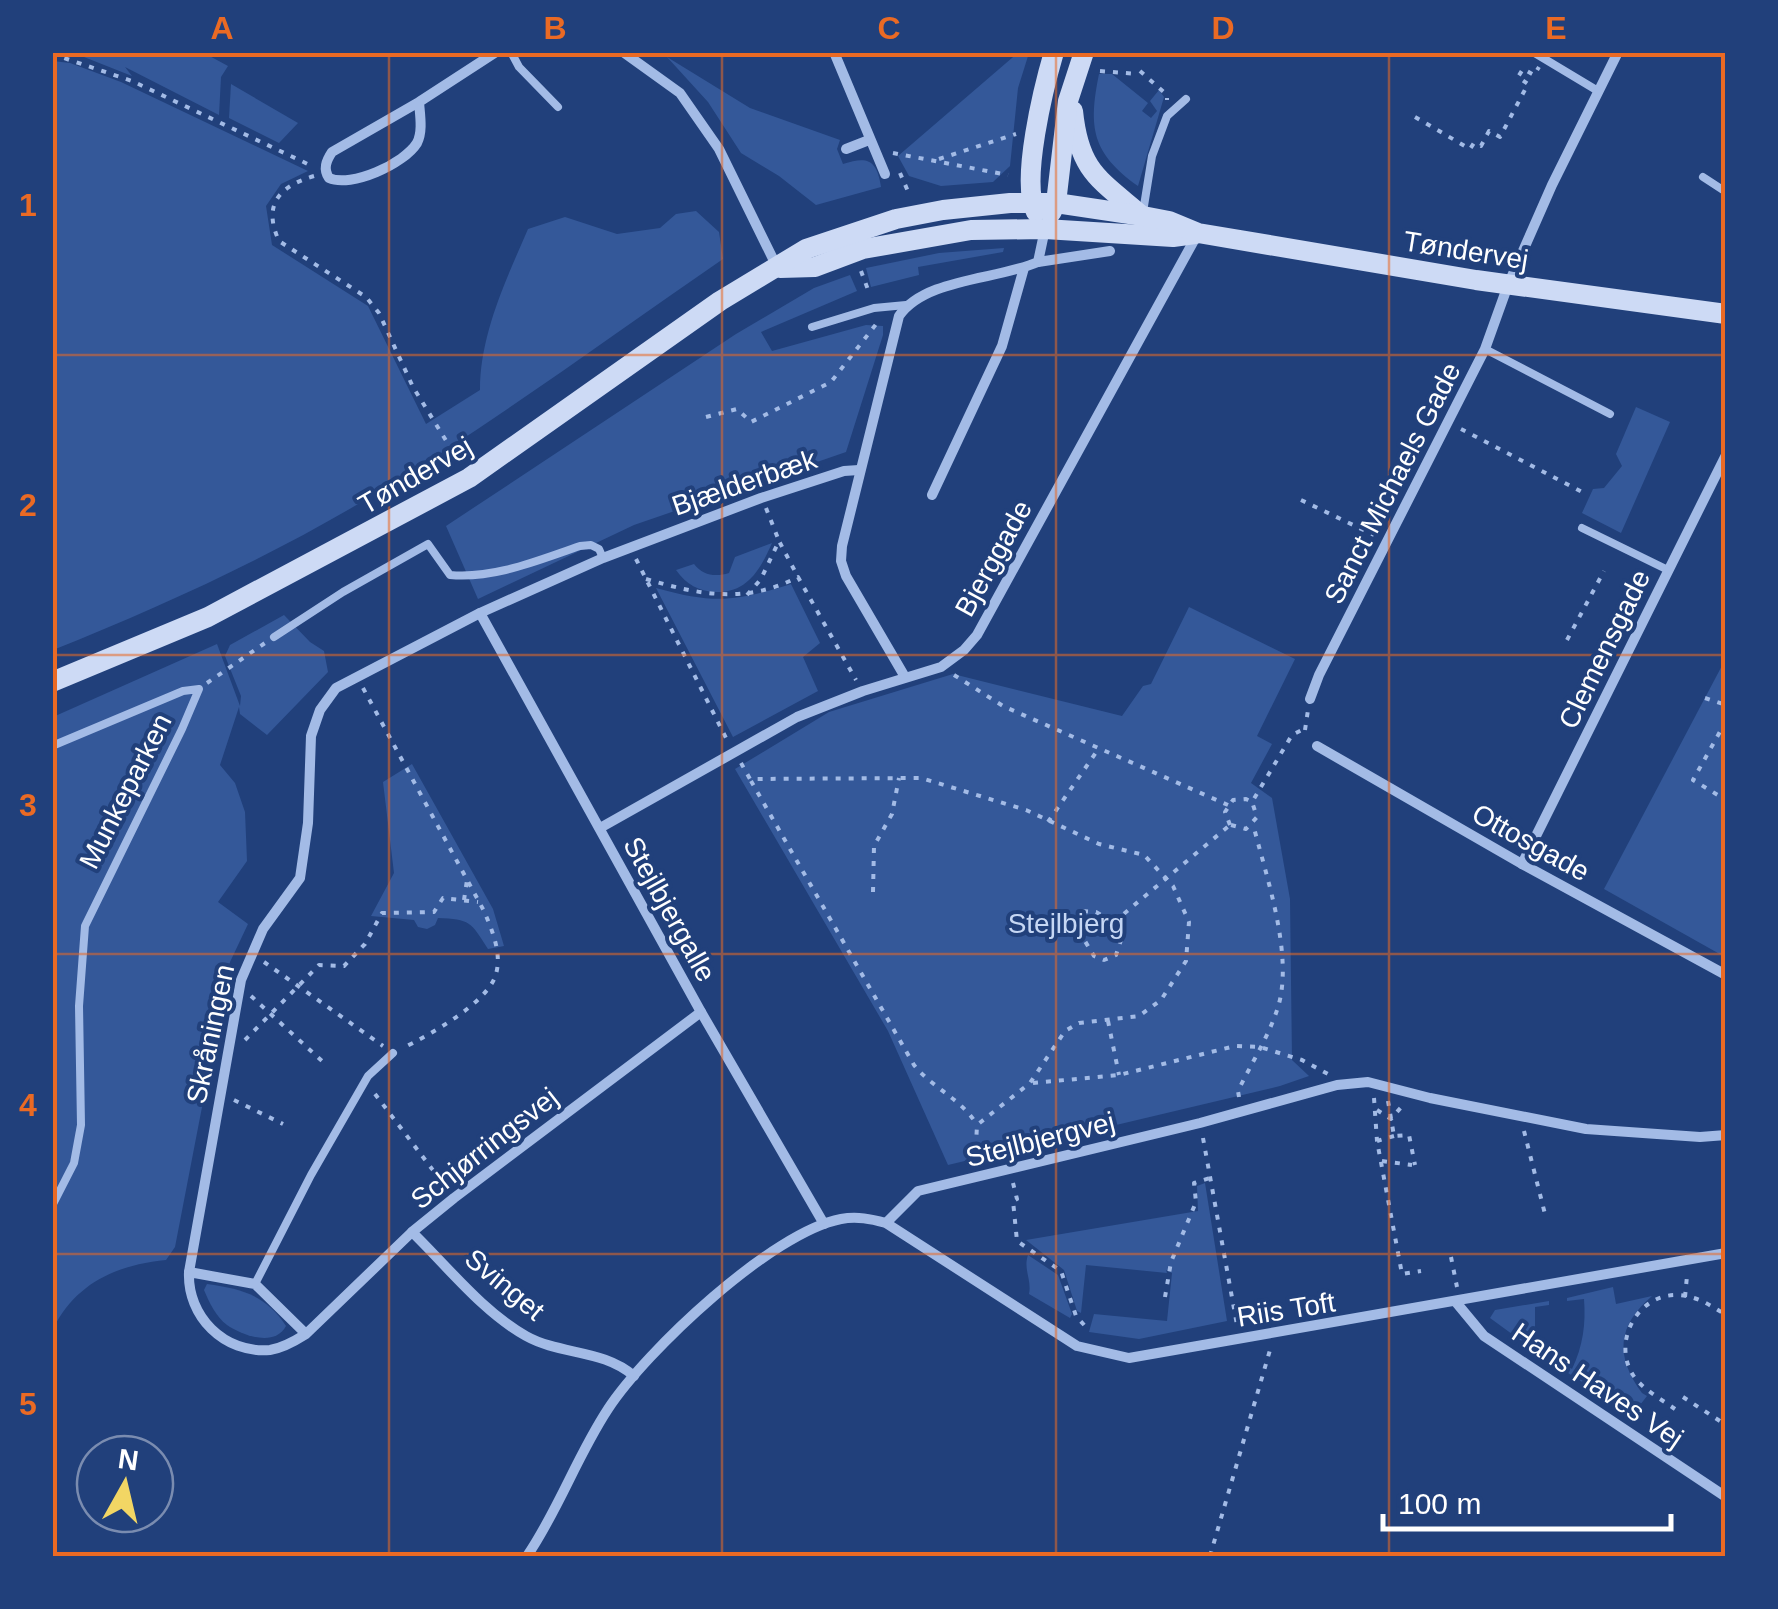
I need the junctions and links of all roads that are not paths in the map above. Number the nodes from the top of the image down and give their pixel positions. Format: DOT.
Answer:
graph roads {
  1 [pos="496,52"];
  2 [pos="510,52"];
  3 [pos="623,52"];
  4 [pos="834,52"];
  5 [pos="1054,52"];
  6 [pos="1084,52"];
  7 [pos="1533,52"];
  8 [pos="1618,52"];
  9 [pos="1075,74"];
  10 [pos="1598,91"];
  11 [pos="1186,99"];
  12 [pos="419,102"];
  13 [pos="558,107"];
  14 [pos="871,145"];
  15 [pos="846,149"];
  16 [pos="885,174"];
  17 [pos="1703,177"];
  18 [pos="1726,192"];
  19 [pos="1030,202"];
  20 [pos="1056,203"];
  21 [pos="1143,216"];
  22 [pos="1045,228"];
  23 [pos="1198,233"];
  24 [pos="1110,251"];
  25 [pos="1038,262"];
  26 [pos="778,268"];
  27 [pos="1024,268"];
  28 [pos="1508,284"];
  29 [pos="906,305"];
  30 [pos="1726,314"];
  31 [pos="812,328"];
  32 [pos="1485,350"];
  33 [pos="1610,414"];
  34 [pos="1726,455"];
  35 [pos="859,470"];
  36 [pos="932,495"];
  37 [pos="1582,528"];
  38 [pos="602,558"];
  39 [pos="1668,570"];
  40 [pos="480,614"];
  41 [pos="274,637"];
  42 [pos="906,677"];
  43 [pos="52,682"];
  44 [pos="1310,699"];
  45 [pos="52,746"];
  46 [pos="1317,746"];
  47 [pos="600,828"];
  48 [pos="1522,864"];
  49 [pos="1726,975"];
  50 [pos="701,1012"];
  51 [pos="394,1054"];
  52 [pos="1726,1136"];
  53 [pos="52,1206"];
  54 [pos="886,1223"];
  55 [pos="824,1224"];
  56 [pos="412,1232"];
  57 [pos="1726,1253"];
  58 [pos="189,1272"];
  59 [pos="255,1284"];
  60 [pos="1457,1301"];
  61 [pos="306,1334"];
  62 [pos="634,1376"];
  63 [pos="1725,1496"];
  64 [pos="529,1556"];
  1 -- 12 [label="street"];
  2 -- 13 [label="lane"];
  3 -- 26 [label="street"];
  4 -- 14 [label="street"];
  5 -- 19 [label="street"];
  6 -- 9 [label="street"];
  7 -- 10 [label="lane"];
  8 -- 10 [label="street, Sanct Michaels Gade"];
  9 -- 20 [label="street"];
  9 -- 21 [label="street"];
  10 -- 28 [label="street, Sanct Michaels Gade"];
  11 -- 21 [label="lane"];
  12 -- 12 [label="street"];
  14 -- 15 [label="street"];
  14 -- 16 [label="street"];
  17 -- 18 [label="lane"];
  19 -- 20 [label="street, Tøndervej"];
  19 -- 22 [label="street"];
  19 -- 26 [label="street, Tøndervej"];
  20 -- 21 [label="street, Tøndervej"];
  20 -- 22 [label="street"];
  21 -- 23 [label="street, Tøndervej"];
  22 -- 23 [label="street, Tøndervej"];
  22 -- 25 [label="street"];
  22 -- 26 [label="street, Tøndervej"];
  23 -- 28 [label="street, Tøndervej"];
  23 -- 42 [label="street, Bjerggade"];
  24 -- 25 [label="street"];
  25 -- 27 [label="street"];
  26 -- 43 [label="street, Tøndervej"];
  27 -- 29 [label="street"];
  27 -- 36 [label="street"];
  28 -- 30 [label="street, Tøndervej"];
  28 -- 32 [label="street, Sanct Michaels Gade"];
  29 -- 31 [label="lane"];
  29 -- 35 [label="street"];
  32 -- 33 [label="lane"];
  32 -- 44 [label="street, Sanct Michaels Gade"];
  34 -- 39 [label="street, Clemensgade"];
  35 -- 38 [label="street, Bjælderbæk"];
  35 -- 42 [label="street, Bjælderbæk"];
  37 -- 39 [label="lane"];
  38 -- 40 [label="street, Bjælderbæk"];
  38 -- 41 [label="lane, Bjælderbæk"];
  39 -- 48 [label="street, Clemensgade"];
  40 -- 47 [label="street, Stejlbjergalle"];
  40 -- 58 [label="street, Skråningen"];
  42 -- 47 [label="street, Bjerggade"];
  45 -- 53 [label="lane, Munkeparken"];
  46 -- 48 [label="street, Ottosgade"];
  47 -- 50 [label="street, Stejlbjergalle"];
  48 -- 49 [label="street, Ottosgade"];
  50 -- 55 [label="street, Stejlbjergalle"];
  50 -- 56 [label="street, Schjørringsvej"];
  51 -- 59 [label="lane"];
  52 -- 54 [label="street, Stejlbjergvej"];
  54 -- 55 [label="street"];
  54 -- 60 [label="street, Riis Toft"];
  55 -- 62 [label="street"];
  56 -- 61 [label="street, Schjørringsvej"];
  56 -- 62 [label="street, Svinget"];
  57 -- 60 [label="street, Riis Toft"];
  58 -- 59 [label="street"];
  58 -- 61 [label="street"];
  59 -- 61 [label="street"];
  60 -- 63 [label="street, Hans Haves Vej"];
  62 -- 64 [label="street"];
}
